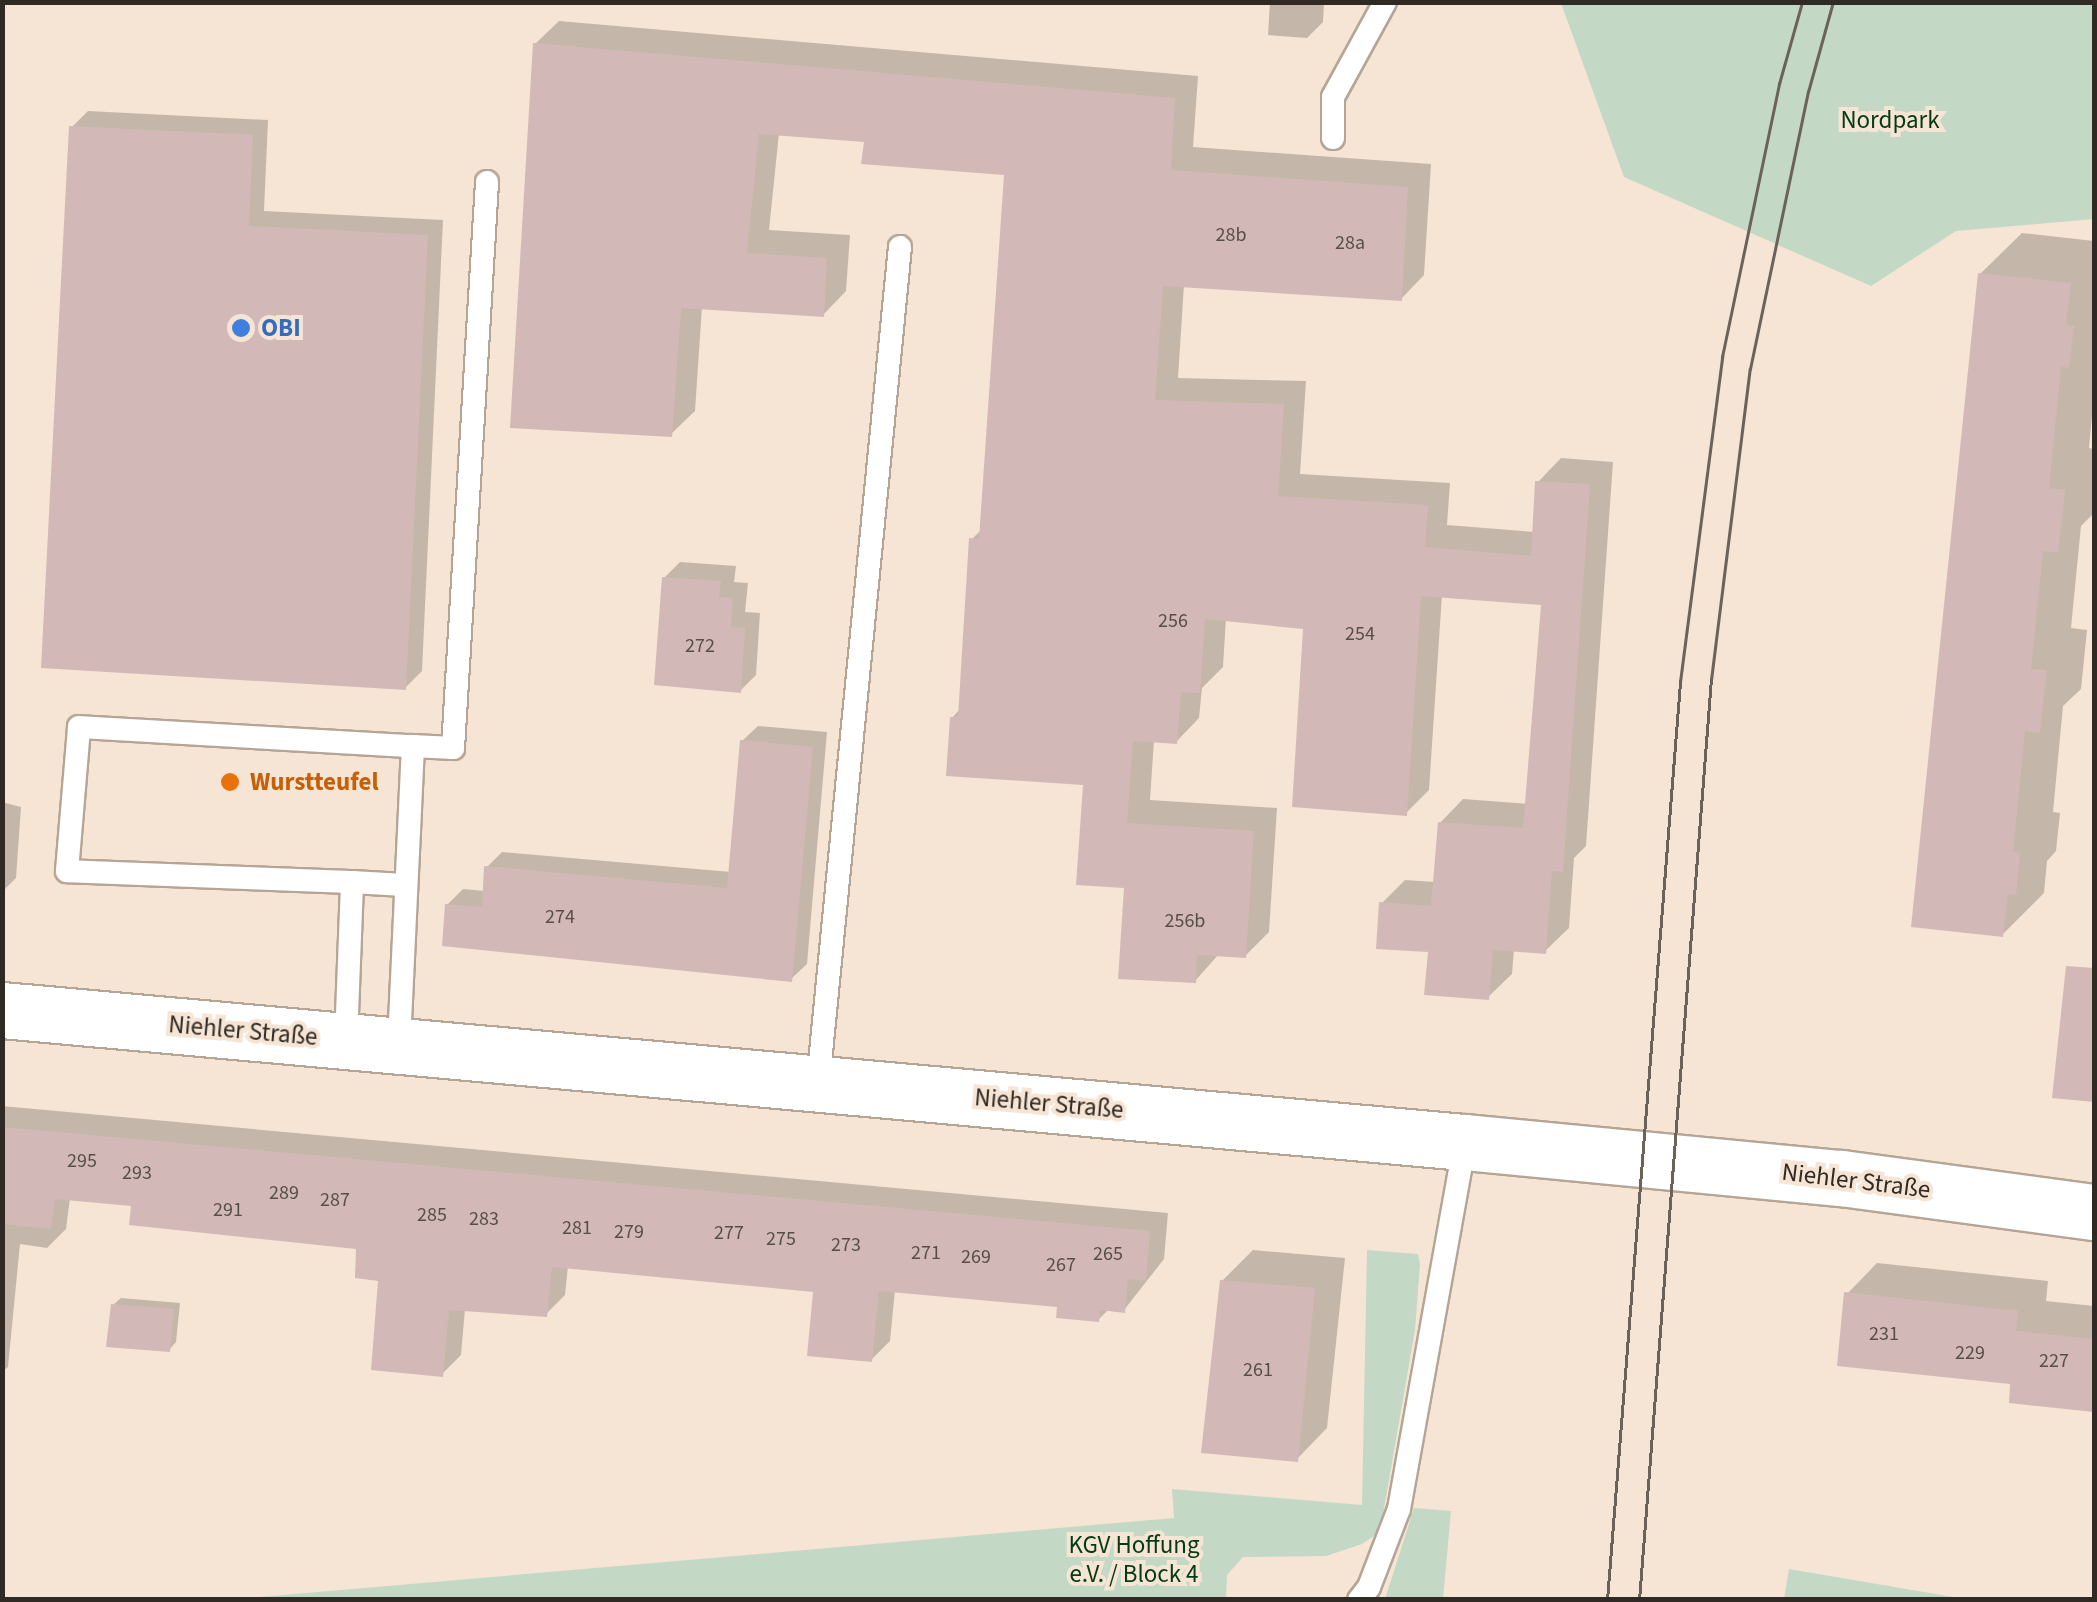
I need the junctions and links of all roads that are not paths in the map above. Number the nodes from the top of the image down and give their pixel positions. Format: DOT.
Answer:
graph roads {
  1 [pos="1385,2"];
  2 [pos="1333,138"];
  3 [pos="487,182"];
  4 [pos="900,247"];
  5 [pos="413,746"];
  6 [pos="352,882"];
  7 [pos="404,886"];
  8 [pos="2,1010"];
  9 [pos="346,1040"];
  10 [pos="400,1045"];
  11 [pos="818,1083"];
  12 [pos="1464,1142"];
  13 [pos="2094,1212"];
  14 [pos="1359,1600"];
  1 -- 2 [label="lane"];
  3 -- 5 [label="lane"];
  4 -- 11 [label="lane"];
  5 -- 6 [label="lane"];
  5 -- 7 [label="lane"];
  6 -- 7 [label="lane"];
  6 -- 9 [label="lane"];
  7 -- 10 [label="lane"];
  8 -- 9 [label="street, Niehler Straße"];
  9 -- 10 [label="street, Niehler Straße"];
  10 -- 11 [label="street, Niehler Straße"];
  11 -- 12 [label="street, Niehler Straße"];
  12 -- 13 [label="street, Niehler Straße"];
  12 -- 14 [label="lane"];
}
